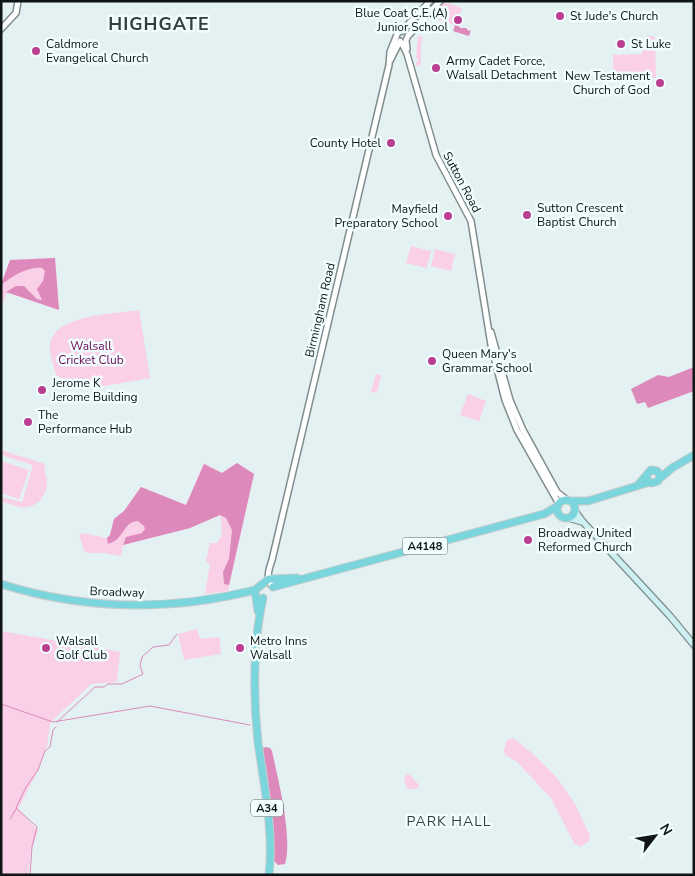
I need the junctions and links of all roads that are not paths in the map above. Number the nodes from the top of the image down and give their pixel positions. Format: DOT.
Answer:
graph roads {
  1 [pos="18,1"];
  2 [pos="430,1"];
  3 [pos="440,1"];
  4 [pos="1,29"];
  5 [pos="402,39"];
  6 [pos="487,322"];
  7 [pos="694,455"];
  8 [pos="672,468"];
  9 [pos="655,470"];
  10 [pos="648,479"];
  11 [pos="659,479"];
  12 [pos="568,501"];
  13 [pos="588,501"];
  14 [pos="558,505"];
  15 [pos="575,510"];
  16 [pos="544,514"];
  17 [pos="565,517"];
  18 [pos="583,522"];
  19 [pos="305,578"];
  20 [pos="272,579"];
  21 [pos="1,584"];
  22 [pos="274,587"];
  23 [pos="259,595"];
  24 [pos="694,645"];
  25 [pos="270,875"];
  1 -- 4 [label="street"];
  2 -- 5 [label="street"];
  3 -- 5 [label="street, Birmingham Road"];
  5 -- 6 [label="street, Sutton Road"];
  5 -- 20 [label="street, Birmingham Road"];
  6 -- 12 [label="street, Sutton Road"];
  6 -- 14 [label="street, Sutton Road"];
  7 -- 8 [label="highway"];
  8 -- 9 [label="highway"];
  8 -- 11 [label="highway"];
  9 -- 10 [label="highway"];
  9 -- 11 [label="highway"];
  10 -- 11 [label="highway"];
  10 -- 13 [label="highway, A4148"];
  12 -- 13 [label="highway, A4148"];
  12 -- 14 [label="highway, A4148"];
  12 -- 15 [label="highway"];
  13 -- 15 [label="highway, A4148"];
  14 -- 16 [label="highway, A4148"];
  14 -- 17 [label="highway"];
  15 -- 17 [label="highway, A4148"];
  15 -- 18 [label="main road"];
  16 -- 17 [label="highway, A4148"];
  16 -- 19 [label="highway, A4148"];
  17 -- 18 [label="main road"];
  18 -- 24 [label="main road"];
  19 -- 20 [label="highway, A4148"];
  19 -- 22 [label="highway, A4148"];
  20 -- 22 [label="highway"];
  20 -- 23 [label="highway"];
  21 -- 23 [label="highway, Broadway"];
  22 -- 23 [label="highway, A4148"];
  23 -- 25 [label="highway, A34"];
}
